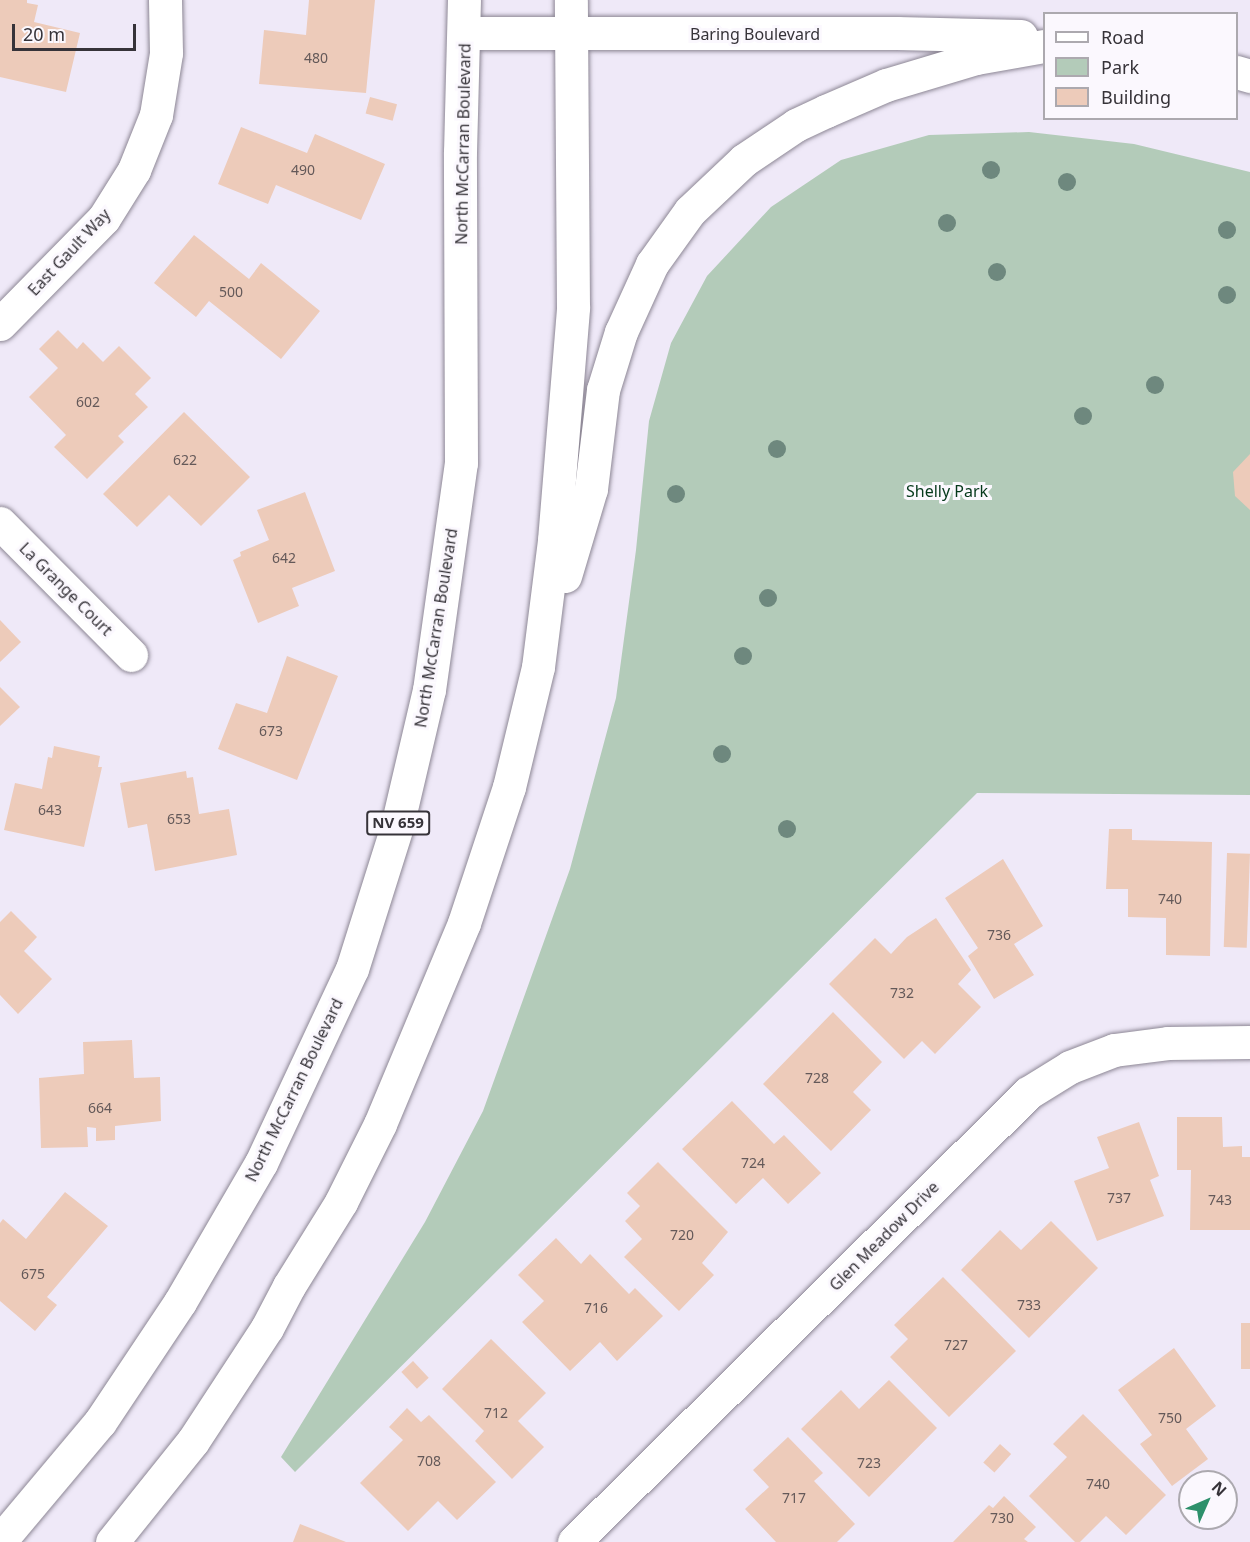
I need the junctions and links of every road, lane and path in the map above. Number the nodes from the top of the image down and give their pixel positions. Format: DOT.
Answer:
graph roads {
  1 [pos="165,0"];
  2 [pos="464,0"];
  3 [pos="571,0"];
  4 [pos="465,33"];
  5 [pos="571,34"];
  6 [pos="1043,38"];
  7 [pos="1043,46"];
  8 [pos="0,324"];
  9 [pos="0,523"];
  10 [pos="132,655"];
  11 [pos="538,667"];
  12 [pos="1250,1042"];
  13 [pos="0,1541"];
  14 [pos="112,1542"];
  15 [pos="574,1542"];
  1 -- 8 [label="main road, East Gault Way"];
  2 -- 4 [label="main road, North McCarran Boulevard / NV 659"];
  3 -- 5 [label="main road"];
  4 -- 5 [label="main road, Baring Boulevard"];
  4 -- 13 [label="main road, North McCarran Boulevard / NV 659"];
  5 -- 6 [label="main road, Baring Boulevard"];
  5 -- 11 [label="main road"];
  7 -- 11 [label="main road"];
  9 -- 10 [label="main road, La Grange Court"];
  11 -- 14 [label="main road"];
  12 -- 15 [label="main road, Glen Meadow Drive"];
}
